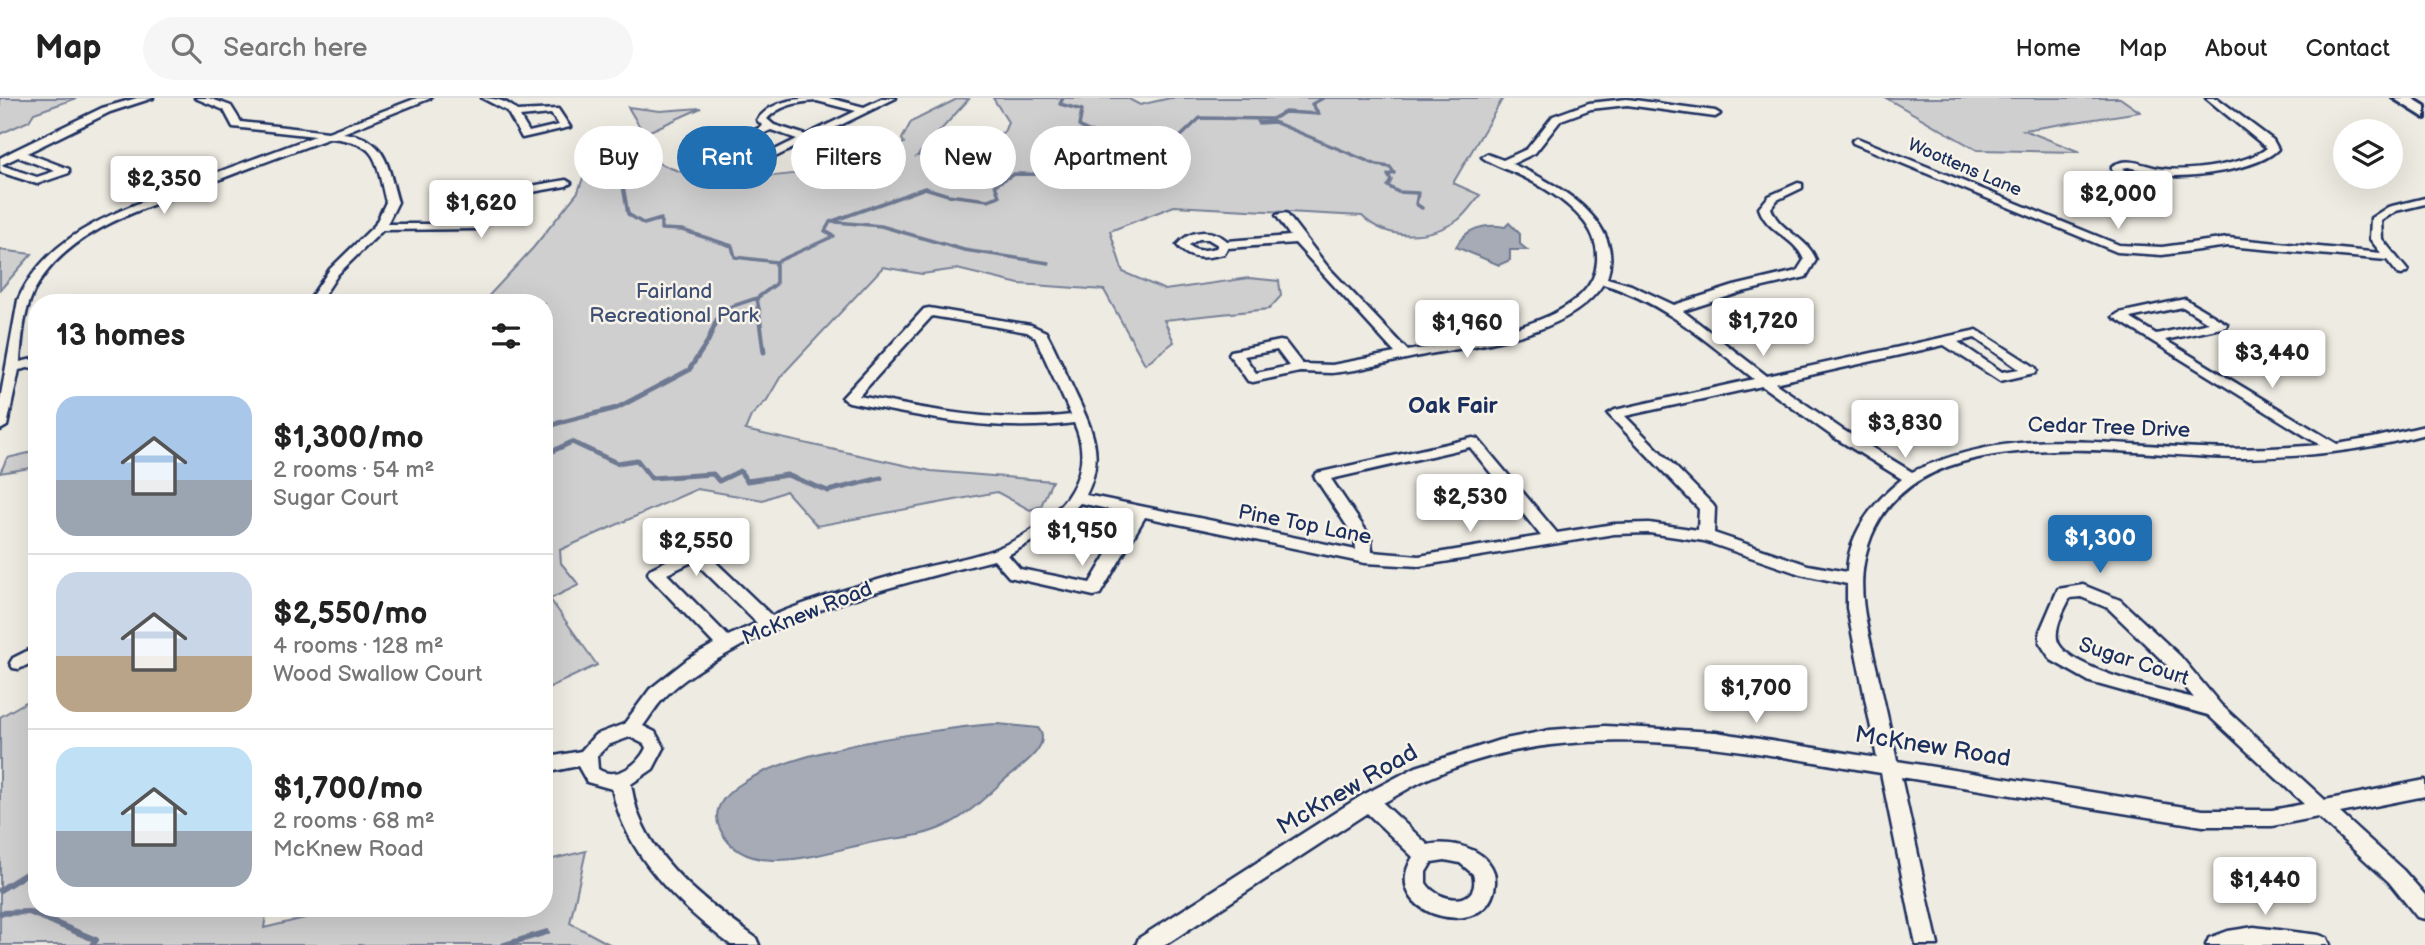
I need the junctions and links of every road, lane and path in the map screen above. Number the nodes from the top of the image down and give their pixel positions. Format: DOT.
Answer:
graph roads {
  1 [pos="148,98"];
  2 [pos="200,98"];
  3 [pos="426,98"];
  4 [pos="487,98"];
  5 [pos="817,98"];
  6 [pos="891,98"];
  7 [pos="2211,98"];
  8 [pos="2401,98"];
  9 [pos="831,99"];
  10 [pos="864,110"];
  11 [pos="2425,113"];
  12 [pos="515,114"];
  13 [pos="1715,114"];
  14 [pos="769,126"];
  15 [pos="831,126"];
  16 [pos="330,133"];
  17 [pos="1857,141"];
  18 [pos="17,153"];
  19 [pos="1487,157"];
  20 [pos="0,162"];
  21 [pos="1503,164"];
  22 [pos="0,168"];
  23 [pos="2155,172"];
  24 [pos="566,183"];
  25 [pos="1798,186"];
  26 [pos="2425,201"];
  27 [pos="1282,215"];
  28 [pos="380,227"];
  29 [pos="1295,239"];
  30 [pos="1224,244"];
  31 [pos="2390,257"];
  32 [pos="2402,271"];
  33 [pos="1600,279"];
  34 [pos="319,294"];
  35 [pos="1675,309"];
  36 [pos="2154,338"];
  37 [pos="1947,341"];
  38 [pos="1404,355"];
  39 [pos="28,364"];
  40 [pos="13,367"];
  41 [pos="1298,368"];
  42 [pos="1764,381"];
  43 [pos="1077,418"];
  44 [pos="0,426"];
  45 [pos="2425,430"];
  46 [pos="2336,449"];
  47 [pos="1911,478"];
  48 [pos="1079,498"];
  49 [pos="1140,512"];
  50 [pos="1706,536"];
  51 [pos="1552,538"];
  52 [pos="997,554"];
  53 [pos="1365,558"];
  54 [pos="1852,579"];
  55 [pos="770,625"];
  56 [pos="727,646"];
  57 [pos="28,658"];
  58 [pos="19,663"];
  59 [pos="2214,709"];
  60 [pos="630,730"];
  61 [pos="586,757"];
  62 [pos="553,764"];
  63 [pos="1888,765"];
  64 [pos="620,780"];
  65 [pos="2425,788"];
  66 [pos="1368,802"];
  67 [pos="2324,808"];
  68 [pos="1425,855"];
  69 [pos="2425,910"];
  70 [pos="748,945"];
  71 [pos="1147,945"];
  72 [pos="1927,945"];
  73 [pos="2217,945"];
  74 [pos="2319,945"];
  1 -- 18 [label="street"];
  2 -- 16 [label="street"];
  3 -- 16 [label="street"];
  4 -- 12 [label="street"];
  5 -- 9 [label="street"];
  5 -- 14 [label="street"];
  6 -- 10 [label="street"];
  7 -- 23 [label="street"];
  8 -- 11 [label="main road"];
  9 -- 10 [label="street"];
  10 -- 15 [label="street"];
  13 -- 21 [label="street"];
  16 -- 28 [label="street"];
  16 -- 40 [label="street"];
  17 -- 31 [label="street, Woottens Lane"];
  18 -- 20 [label="street"];
  18 -- 22 [label="street"];
  19 -- 21 [label="street"];
  21 -- 33 [label="street"];
  24 -- 28 [label="street"];
  25 -- 35 [label="street"];
  26 -- 31 [label="street"];
  27 -- 29 [label="street"];
  28 -- 34 [label="street"];
  29 -- 30 [label="street"];
  29 -- 38 [label="street"];
  31 -- 32 [label="street"];
  33 -- 35 [label="street"];
  33 -- 38 [label="street"];
  35 -- 42 [label="street"];
  36 -- 36 [label="street"];
  36 -- 46 [label="street"];
  37 -- 37 [label="street"];
  37 -- 42 [label="street"];
  38 -- 41 [label="street"];
  39 -- 40 [label="street"];
  40 -- 44 [label="street"];
  42 -- 47 [label="street"];
  42 -- 50 [label="street"];
  43 -- 43 [label="street"];
  43 -- 48 [label="street"];
  45 -- 46 [label="street, Cedar Tree Drive"];
  46 -- 47 [label="street, Cedar Tree Drive"];
  47 -- 54 [label="street, Cedar Tree Drive"];
  48 -- 49 [label="street, Pine Top Lane"];
  48 -- 52 [label="street, McKnew Road"];
  49 -- 52 [label="street"];
  49 -- 53 [label="street, Pine Top Lane"];
  50 -- 51 [label="street, Pine Top Lane"];
  50 -- 54 [label="street, Pine Top Lane"];
  51 -- 53 [label="street, Pine Top Lane"];
  51 -- 53 [label="street"];
  52 -- 55 [label="street, McKnew Road"];
  54 -- 63 [label="street, Cedar Tree Drive"];
  55 -- 56 [label="street, McKnew Road"];
  55 -- 56 [label="street"];
  56 -- 60 [label="street, McKnew Road"];
  57 -- 58 [label="street"];
  59 -- 59 [label="street, Sugar Court"];
  59 -- 67 [label="street, Sugar Court"];
  60 -- 61 [label="street"];
  60 -- 64 [label="street"];
  61 -- 62 [label="street"];
  61 -- 64 [label="street"];
  63 -- 66 [label="street, McKnew Road"];
  63 -- 67 [label="street, McKnew Road"];
  63 -- 72 [label="street, Cedar Tree Drive"];
  64 -- 70 [label="street"];
  65 -- 67 [label="street, McKnew Road"];
  66 -- 68 [label="street"];
  66 -- 71 [label="street, McKnew Road"];
  67 -- 69 [label="street, Sugar Court"];
  73 -- 74 [label="street"];
}
